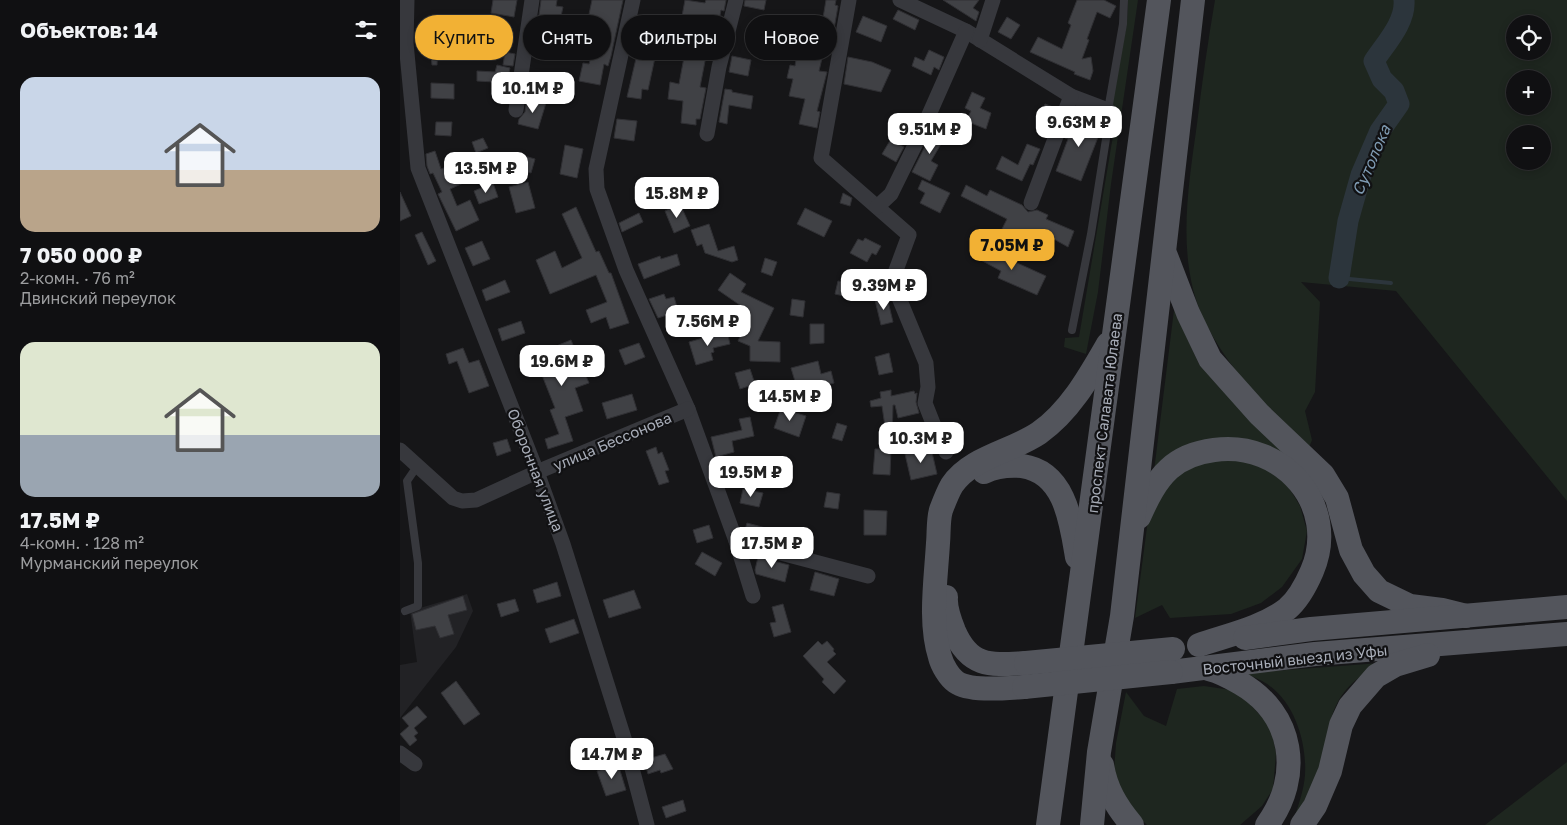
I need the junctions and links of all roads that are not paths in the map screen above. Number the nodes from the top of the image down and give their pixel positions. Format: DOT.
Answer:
graph roads {
  1 [pos="407,0"];
  2 [pos="532,0"];
  3 [pos="633,0"];
  4 [pos="736,0"];
  5 [pos="849,0"];
  6 [pos="900,0"];
  7 [pos="993,0"];
  8 [pos="1124,0"];
  9 [pos="1159,0"];
  10 [pos="1193,0"];
  11 [pos="966,32"];
  12 [pos="980,40"];
  13 [pos="1072,96"];
  14 [pos="516,110"];
  15 [pos="1108,110"];
  16 [pos="707,134"];
  17 [pos="1030,203"];
  18 [pos="877,207"];
  19 [pos="1165,254"];
  20 [pos="1072,330"];
  21 [pos="1114,334"];
  22 [pos="688,409"];
  23 [pos="400,450"];
  24 [pos="946,452"];
  25 [pos="418,465"];
  26 [pos="537,472"];
  27 [pos="1131,534"];
  28 [pos="736,541"];
  29 [pos="868,576"];
  30 [pos="1081,582"];
  31 [pos="753,596"];
  32 [pos="1567,607"];
  33 [pos="405,611"];
  34 [pos="1466,616"];
  35 [pos="1567,634"];
  36 [pos="1467,642"];
  37 [pos="1199,645"];
  38 [pos="1207,669"];
  39 [pos="1100,752"];
  40 [pos="400,753"];
  41 [pos="415,764"];
  42 [pos="647,825"];
  43 [pos="1048,825"];
  44 [pos="1092,825"];
  45 [pos="1132,825"];
  46 [pos="1267,825"];
  47 [pos="1302,825"];
  1 -- 26 [label="street, Оборонная улица"];
  2 -- 14 [label="street"];
  3 -- 22 [label="street"];
  4 -- 16 [label="street"];
  5 -- 18 [label="street"];
  6 -- 11 [label="street"];
  7 -- 12 [label="street"];
  8 -- 15 [label="lane"];
  9 -- 21 [label="main road, проспект Салавата Юлаева"];
  10 -- 19 [label="main road"];
  11 -- 12 [label="street"];
  11 -- 18 [label="street"];
  12 -- 13 [label="street"];
  13 -- 15 [label="street"];
  13 -- 17 [label="street"];
  15 -- 20 [label="lane"];
  18 -- 24 [label="street"];
  19 -- 27 [label="main road"];
  19 -- 34 [label="main road"];
  21 -- 30 [label="main road, проспект Салавата Юлаева"];
  21 -- 38 [label="main road, Восточный выезд из Уфы, bridge"];
  22 -- 26 [label="street, улица Бессонова"];
  22 -- 28 [label="street"];
  23 -- 25 [label="street, улица Бессонова"];
  25 -- 26 [label="street, улица Бессонова"];
  25 -- 33 [label="lane"];
  26 -- 42 [label="street, Оборонная улица"];
  27 -- 37 [label="main road"];
  27 -- 39 [label="main road"];
  28 -- 29 [label="street"];
  28 -- 31 [label="street"];
  30 -- 37 [label="main road, Восточный выезд из Уфы, bridge"];
  30 -- 43 [label="main road, проспект Салавата Юлаева"];
  32 -- 34 [label="main road, Восточный выезд из Уфы"];
  34 -- 37 [label="main road, Восточный выезд из Уфы"];
  35 -- 36 [label="main road, Восточный выезд из Уфы"];
  36 -- 38 [label="main road, Восточный выезд из Уфы"];
  36 -- 47 [label="main road"];
  38 -- 46 [label="main road"];
  39 -- 44 [label="main road"];
  39 -- 45 [label="main road"];
  40 -- 41 [label="street"];
}
